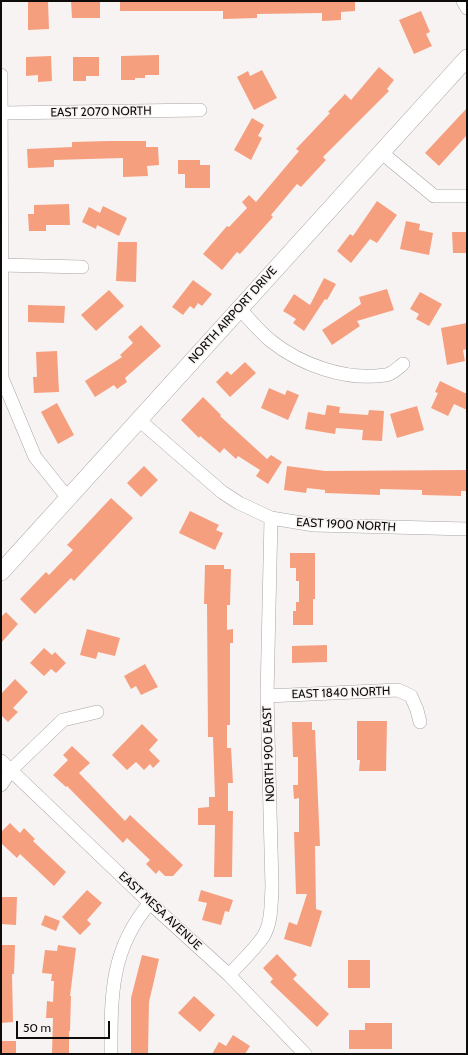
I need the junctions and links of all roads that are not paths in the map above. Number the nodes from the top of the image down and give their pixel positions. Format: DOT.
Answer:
graph roads {
  1 [pos="462,1"];
  2 [pos="467,8"];
  3 [pos="467,58"];
  4 [pos="1,75"];
  5 [pos="200,110"];
  6 [pos="2,113"];
  7 [pos="382,153"];
  8 [pos="467,196"];
  9 [pos="1,265"];
  10 [pos="82,267"];
  11 [pos="239,308"];
  12 [pos="403,364"];
  13 [pos="139,420"];
  14 [pos="67,498"];
  15 [pos="271,518"];
  16 [pos="467,529"];
  17 [pos="1,572"];
  18 [pos="267,696"];
  19 [pos="97,712"];
  20 [pos="420,722"];
  21 [pos="1,761"];
  22 [pos="11,770"];
  23 [pos="1,785"];
  24 [pos="150,903"];
  25 [pos="229,975"];
  26 [pos="111,1054"];
  27 [pos="305,1054"];
  1 -- 2 [label="street"];
  3 -- 7 [label="street, NORTH AIRPORT DRIVE"];
  4 -- 6 [label="street"];
  5 -- 6 [label="street, EAST 2070 NORTH"];
  6 -- 9 [label="street"];
  7 -- 8 [label="street"];
  7 -- 11 [label="street, NORTH AIRPORT DRIVE"];
  9 -- 10 [label="street"];
  9 -- 14 [label="street"];
  11 -- 12 [label="street"];
  11 -- 13 [label="street, NORTH AIRPORT DRIVE"];
  13 -- 14 [label="street, NORTH AIRPORT DRIVE"];
  13 -- 15 [label="street, EAST 1900 NORTH"];
  14 -- 17 [label="street, NORTH AIRPORT DRIVE"];
  15 -- 16 [label="street, EAST 1900 NORTH"];
  15 -- 18 [label="street, NORTH 900 EAST"];
  18 -- 20 [label="street, EAST 1840 NORTH"];
  18 -- 25 [label="street, NORTH 900 EAST"];
  19 -- 22 [label="street"];
  21 -- 22 [label="street, EAST MESA AVENUE"];
  22 -- 23 [label="street"];
  22 -- 24 [label="street, EAST MESA AVENUE"];
  24 -- 25 [label="street, EAST MESA AVENUE"];
  24 -- 26 [label="street"];
  25 -- 27 [label="street, EAST MESA AVENUE"];
}
